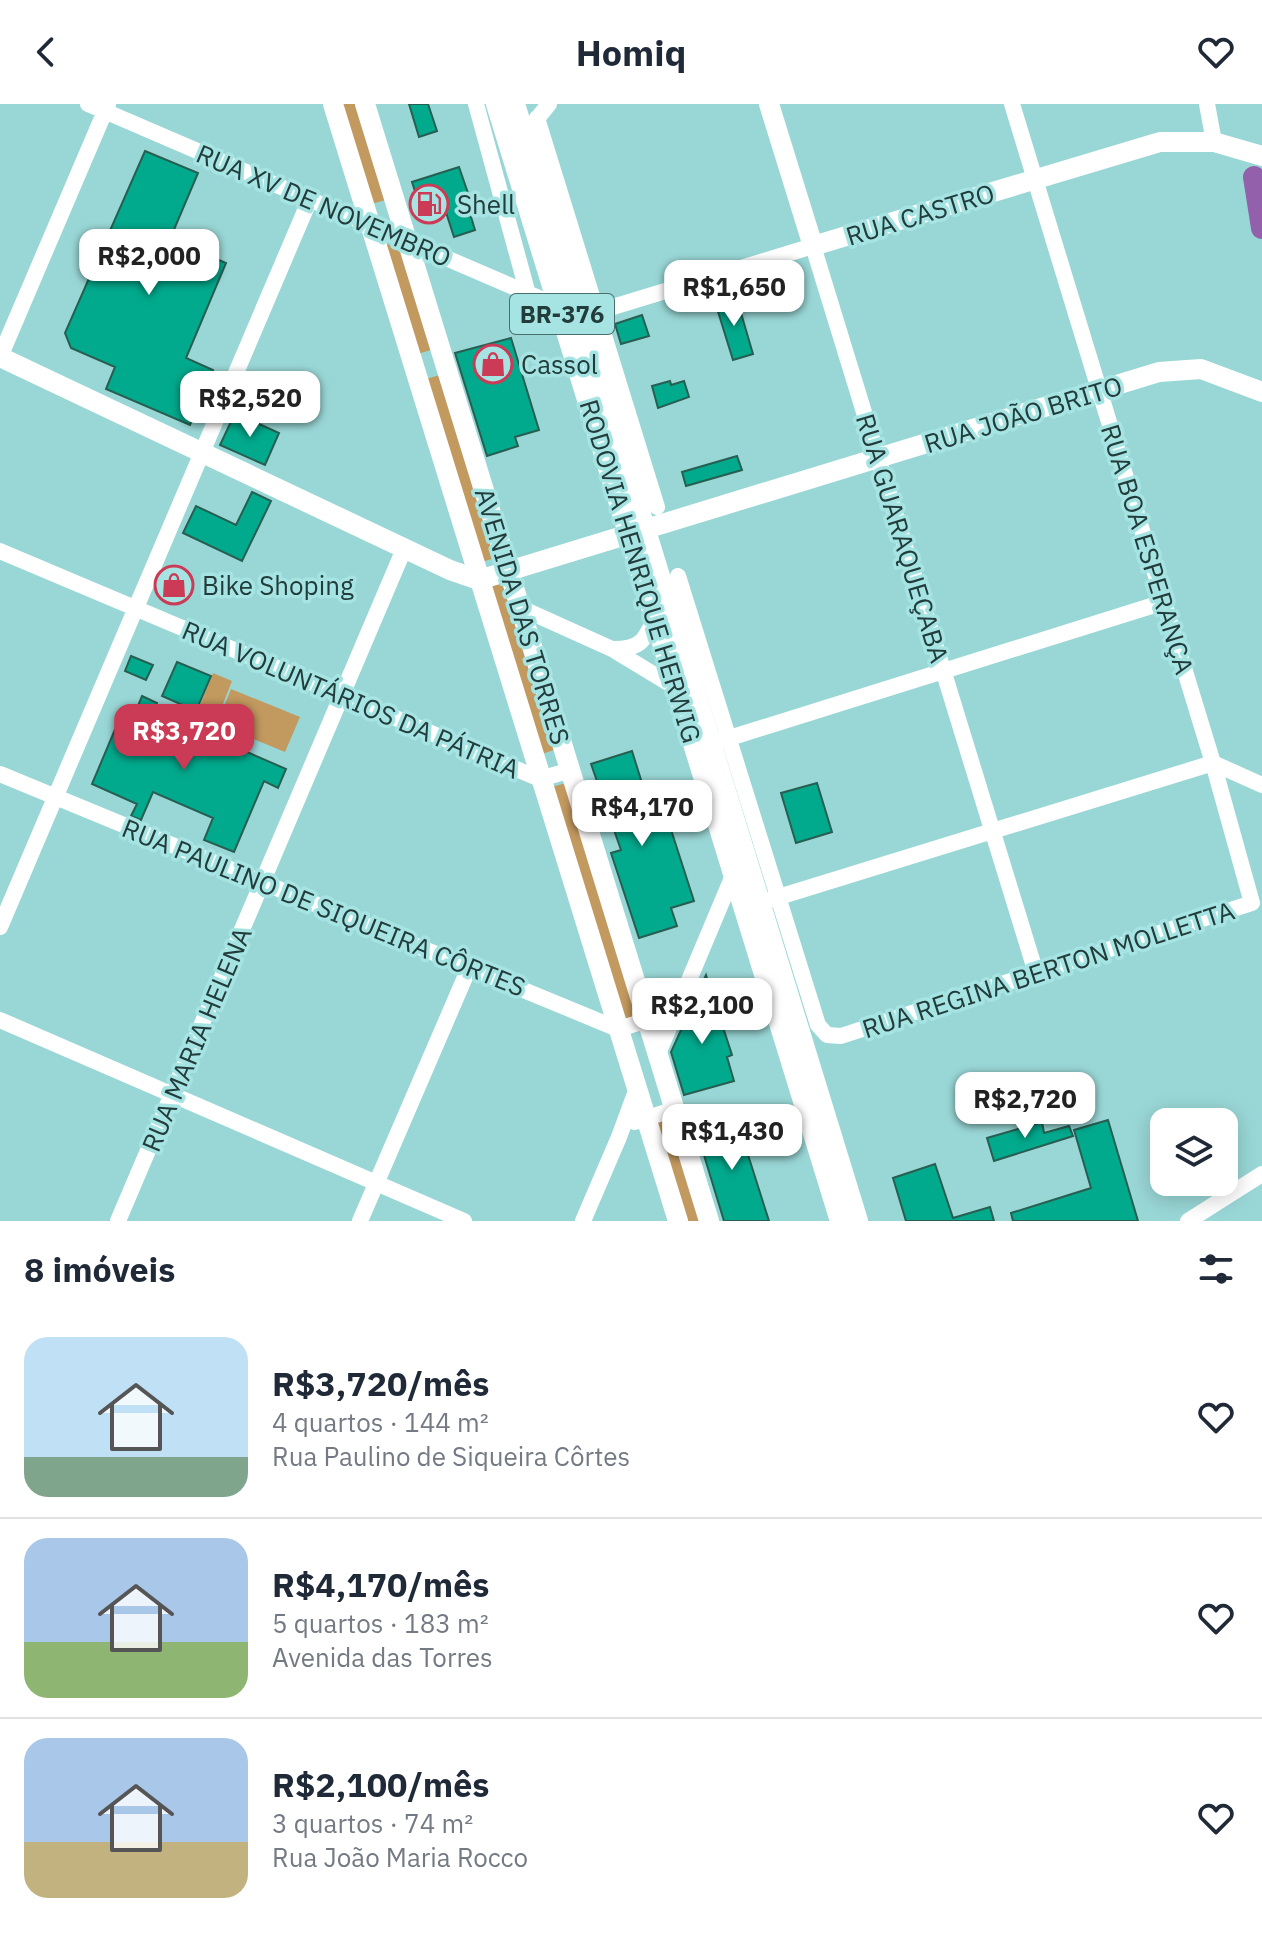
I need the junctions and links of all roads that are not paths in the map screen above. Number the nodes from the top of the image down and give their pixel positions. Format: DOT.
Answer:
graph roads {
  1 [pos="88,104"];
  2 [pos="333,104"];
  3 [pos="365,104"];
  4 [pos="476,104"];
  5 [pos="497,104"];
  6 [pos="514,104"];
  7 [pos="549,104"];
  8 [pos="769,104"];
  9 [pos="1012,104"];
  10 [pos="1207,104"];
  11 [pos="106,108"];
  12 [pos="531,127"];
  13 [pos="1214,142"];
  14 [pos="1262,156"];
  15 [pos="1035,179"];
  16 [pos="310,199"];
  17 [pos="370,225"];
  18 [pos="407,241"];
  19 [pos="813,246"];
  20 [pos="528,294"];
  21 [pos="579,312"];
  22 [pos="0,357"];
  23 [pos="444,364"];
  24 [pos="415,373"];
  25 [pos="1099,390"];
  26 [pos="1262,392"];
  27 [pos="202,453"];
  28 [pos="878,458"];
  29 [pos="464,531"];
  30 [pos="642,545"];
  31 [pos="404,549"];
  32 [pos="0,551"];
  33 [pos="424,558"];
  34 [pos="510,571"];
  35 [pos="678,576"];
  36 [pos="479,580"];
  37 [pos="1164,602"];
  38 [pos="136,608"];
  39 [pos="521,608"];
  40 [pos="656,616"];
  41 [pos="612,649"];
  42 [pos="944,671"];
  43 [pos="678,689"];
  44 [pos="342,695"];
  45 [pos="720,741"];
  46 [pos="1213,763"];
  47 [pos="571,770"];
  48 [pos="0,774"];
  49 [pos="540,779"];
  50 [pos="1262,785"];
  51 [pos="56,797"];
  52 [pos="993,831"];
  53 [pos="734,873"];
  54 [pos="263,882"];
  55 [pos="769,900"];
  56 [pos="1252,903"];
  57 [pos="0,927"];
  58 [pos="469,968"];
  59 [pos="1036,973"];
  60 [pos="682,994"];
  61 [pos="607,995"];
  62 [pos="588,1016"];
  63 [pos="0,1020"];
  64 [pos="648,1020"];
  65 [pos="618,1029"];
  66 [pos="658,1054"];
  67 [pos="637,1088"];
  68 [pos="172,1094"];
  69 [pos="675,1109"];
  70 [pos="645,1117"];
  71 [pos="619,1137"];
  72 [pos="1262,1174"];
  73 [pos="377,1183"];
  74 [pos="118,1221"];
  75 [pos="360,1221"];
  76 [pos="464,1221"];
  77 [pos="583,1221"];
  78 [pos="678,1221"];
  79 [pos="709,1221"];
  80 [pos="841,1221"];
  81 [pos="857,1221"];
  82 [pos="1188,1221"];
  1 -- 11 [label="street, RUA XV DE NOVEMBRO"];
  2 -- 17 [label="main road, AVENIDA DAS TORRES"];
  3 -- 18 [label="main road, AVENIDA DAS TORRES"];
  4 -- 20 [label="street"];
  5 -- 21 [label="highway, RODOVIA HENRIQUE HERWIG / BR-376"];
  6 -- 12 [label="highway, RODOVIA HENRIQUE HERWIG / BR-376"];
  7 -- 12 [label="street"];
  8 -- 19 [label="main road, RUA GUARAQUEÇABA"];
  9 -- 15 [label="street, RUA BOA ESPERANÇA"];
  10 -- 13 [label="street"];
  11 -- 16 [label="street, RUA XV DE NOVEMBRO"];
  11 -- 22 [label="street"];
  12 -- 21 [label="highway, RODOVIA HENRIQUE HERWIG / BR-376"];
  13 -- 14 [label="main road, RUA CASTRO"];
  13 -- 15 [label="main road, RUA CASTRO"];
  15 -- 19 [label="main road, RUA CASTRO"];
  15 -- 25 [label="street, RUA BOA ESPERANÇA"];
  16 -- 17 [label="street, RUA XV DE NOVEMBRO"];
  16 -- 27 [label="street"];
  17 -- 18 [label="street, RUA XV DE NOVEMBRO"];
  17 -- 24 [label="main road, AVENIDA DAS TORRES"];
  18 -- 20 [label="street, RUA XV DE NOVEMBRO"];
  18 -- 23 [label="main road, AVENIDA DAS TORRES"];
  19 -- 21 [label="street, RUA CASTRO"];
  19 -- 28 [label="street, RUA GUARAQUEÇABA"];
  20 -- 21 [label="street, RUA XV DE NOVEMBRO"];
  21 -- 30 [label="highway, RODOVIA HENRIQUE HERWIG / BR-376"];
  22 -- 27 [label="main road"];
  23 -- 24 [label="main road"];
  23 -- 34 [label="main road, AVENIDA DAS TORRES"];
  24 -- 29 [label="main road, AVENIDA DAS TORRES"];
  25 -- 26 [label="main road, RUA JOÃO BRITO"];
  25 -- 28 [label="main road, RUA JOÃO BRITO"];
  25 -- 37 [label="street, RUA BOA ESPERANÇA"];
  27 -- 31 [label="main road"];
  27 -- 38 [label="street"];
  28 -- 34 [label="main road, RUA JOÃO BRITO"];
  28 -- 42 [label="street, RUA GUARAQUEÇABA"];
  29 -- 33 [label="main road"];
  29 -- 36 [label="main road, AVENIDA DAS TORRES"];
  30 -- 40 [label="highway, RODOVIA HENRIQUE HERWIG / BR-376"];
  30 -- 45 [label="highway, RODOVIA HENRIQUE HERWIG / BR-376"];
  31 -- 33 [label="main road"];
  31 -- 44 [label="street, RUA MARIA HELENA"];
  32 -- 38 [label="street, RUA VOLUNTÁRIOS DA PÁTRIA"];
  33 -- 36 [label="main road"];
  34 -- 36 [label="main road, RUA JOÃO BRITO"];
  34 -- 39 [label="main road, AVENIDA DAS TORRES"];
  35 -- 45 [label="street"];
  36 -- 49 [label="main road, AVENIDA DAS TORRES"];
  37 -- 42 [label="street"];
  37 -- 46 [label="street, RUA BOA ESPERANÇA"];
  38 -- 44 [label="street, RUA VOLUNTÁRIOS DA PÁTRIA"];
  38 -- 51 [label="street"];
  39 -- 41 [label="street"];
  39 -- 47 [label="main road, AVENIDA DAS TORRES"];
  40 -- 41 [label="street"];
  40 -- 43 [label="highway, RODOVIA HENRIQUE HERWIG / BR-376"];
  41 -- 43 [label="street"];
  42 -- 45 [label="street"];
  42 -- 52 [label="street, RUA GUARAQUEÇABA"];
  43 -- 53 [label="highway, RODOVIA HENRIQUE HERWIG / BR-376"];
  44 -- 49 [label="street, RUA VOLUNTÁRIOS DA PÁTRIA"];
  44 -- 54 [label="street, RUA MARIA HELENA"];
  45 -- 55 [label="highway, RODOVIA HENRIQUE HERWIG / BR-376"];
  46 -- 50 [label="street"];
  46 -- 52 [label="street"];
  46 -- 56 [label="street, RUA BOA ESPERANÇA"];
  47 -- 49 [label="street, RUA VOLUNTÁRIOS DA PÁTRIA"];
  47 -- 64 [label="main road, AVENIDA DAS TORRES"];
  48 -- 51 [label="street, RUA PAULINO DE SIQUEIRA CÔRTES"];
  49 -- 61 [label="main road, AVENIDA DAS TORRES"];
  51 -- 54 [label="street, RUA PAULINO DE SIQUEIRA CÔRTES"];
  51 -- 57 [label="street"];
  52 -- 55 [label="street"];
  52 -- 59 [label="street, RUA GUARAQUEÇABA"];
  53 -- 60 [label="street"];
  53 -- 80 [label="highway, RODOVIA HENRIQUE HERWIG / BR-376"];
  54 -- 58 [label="street, RUA PAULINO DE SIQUEIRA CÔRTES"];
  54 -- 68 [label="street, RUA MARIA HELENA"];
  55 -- 59 [label="street, RUA REGINA BERTON MOLLETTA"];
  55 -- 81 [label="highway, RODOVIA HENRIQUE HERWIG / BR-376"];
  56 -- 59 [label="street, RUA REGINA BERTON MOLLETTA"];
  58 -- 62 [label="street, RUA PAULINO DE SIQUEIRA CÔRTES"];
  58 -- 73 [label="street"];
  60 -- 64 [label="street"];
  60 -- 66 [label="street"];
  61 -- 62 [label="street"];
  61 -- 65 [label="main road, AVENIDA DAS TORRES"];
  62 -- 65 [label="street, RUA PAULINO DE SIQUEIRA CÔRTES"];
  63 -- 68 [label="street"];
  64 -- 65 [label="street"];
  64 -- 66 [label="main road, AVENIDA DAS TORRES"];
  65 -- 67 [label="main road, AVENIDA DAS TORRES"];
  66 -- 69 [label="main road, AVENIDA DAS TORRES"];
  67 -- 70 [label="main road, AVENIDA DAS TORRES"];
  67 -- 71 [label="street"];
  68 -- 73 [label="street"];
  68 -- 74 [label="street, RUA MARIA HELENA"];
  69 -- 70 [label="street"];
  69 -- 79 [label="main road, AVENIDA DAS TORRES"];
  70 -- 71 [label="street"];
  70 -- 78 [label="main road, AVENIDA DAS TORRES"];
  71 -- 77 [label="street"];
  72 -- 82 [label="street"];
  73 -- 75 [label="street"];
  73 -- 76 [label="street"];
}
